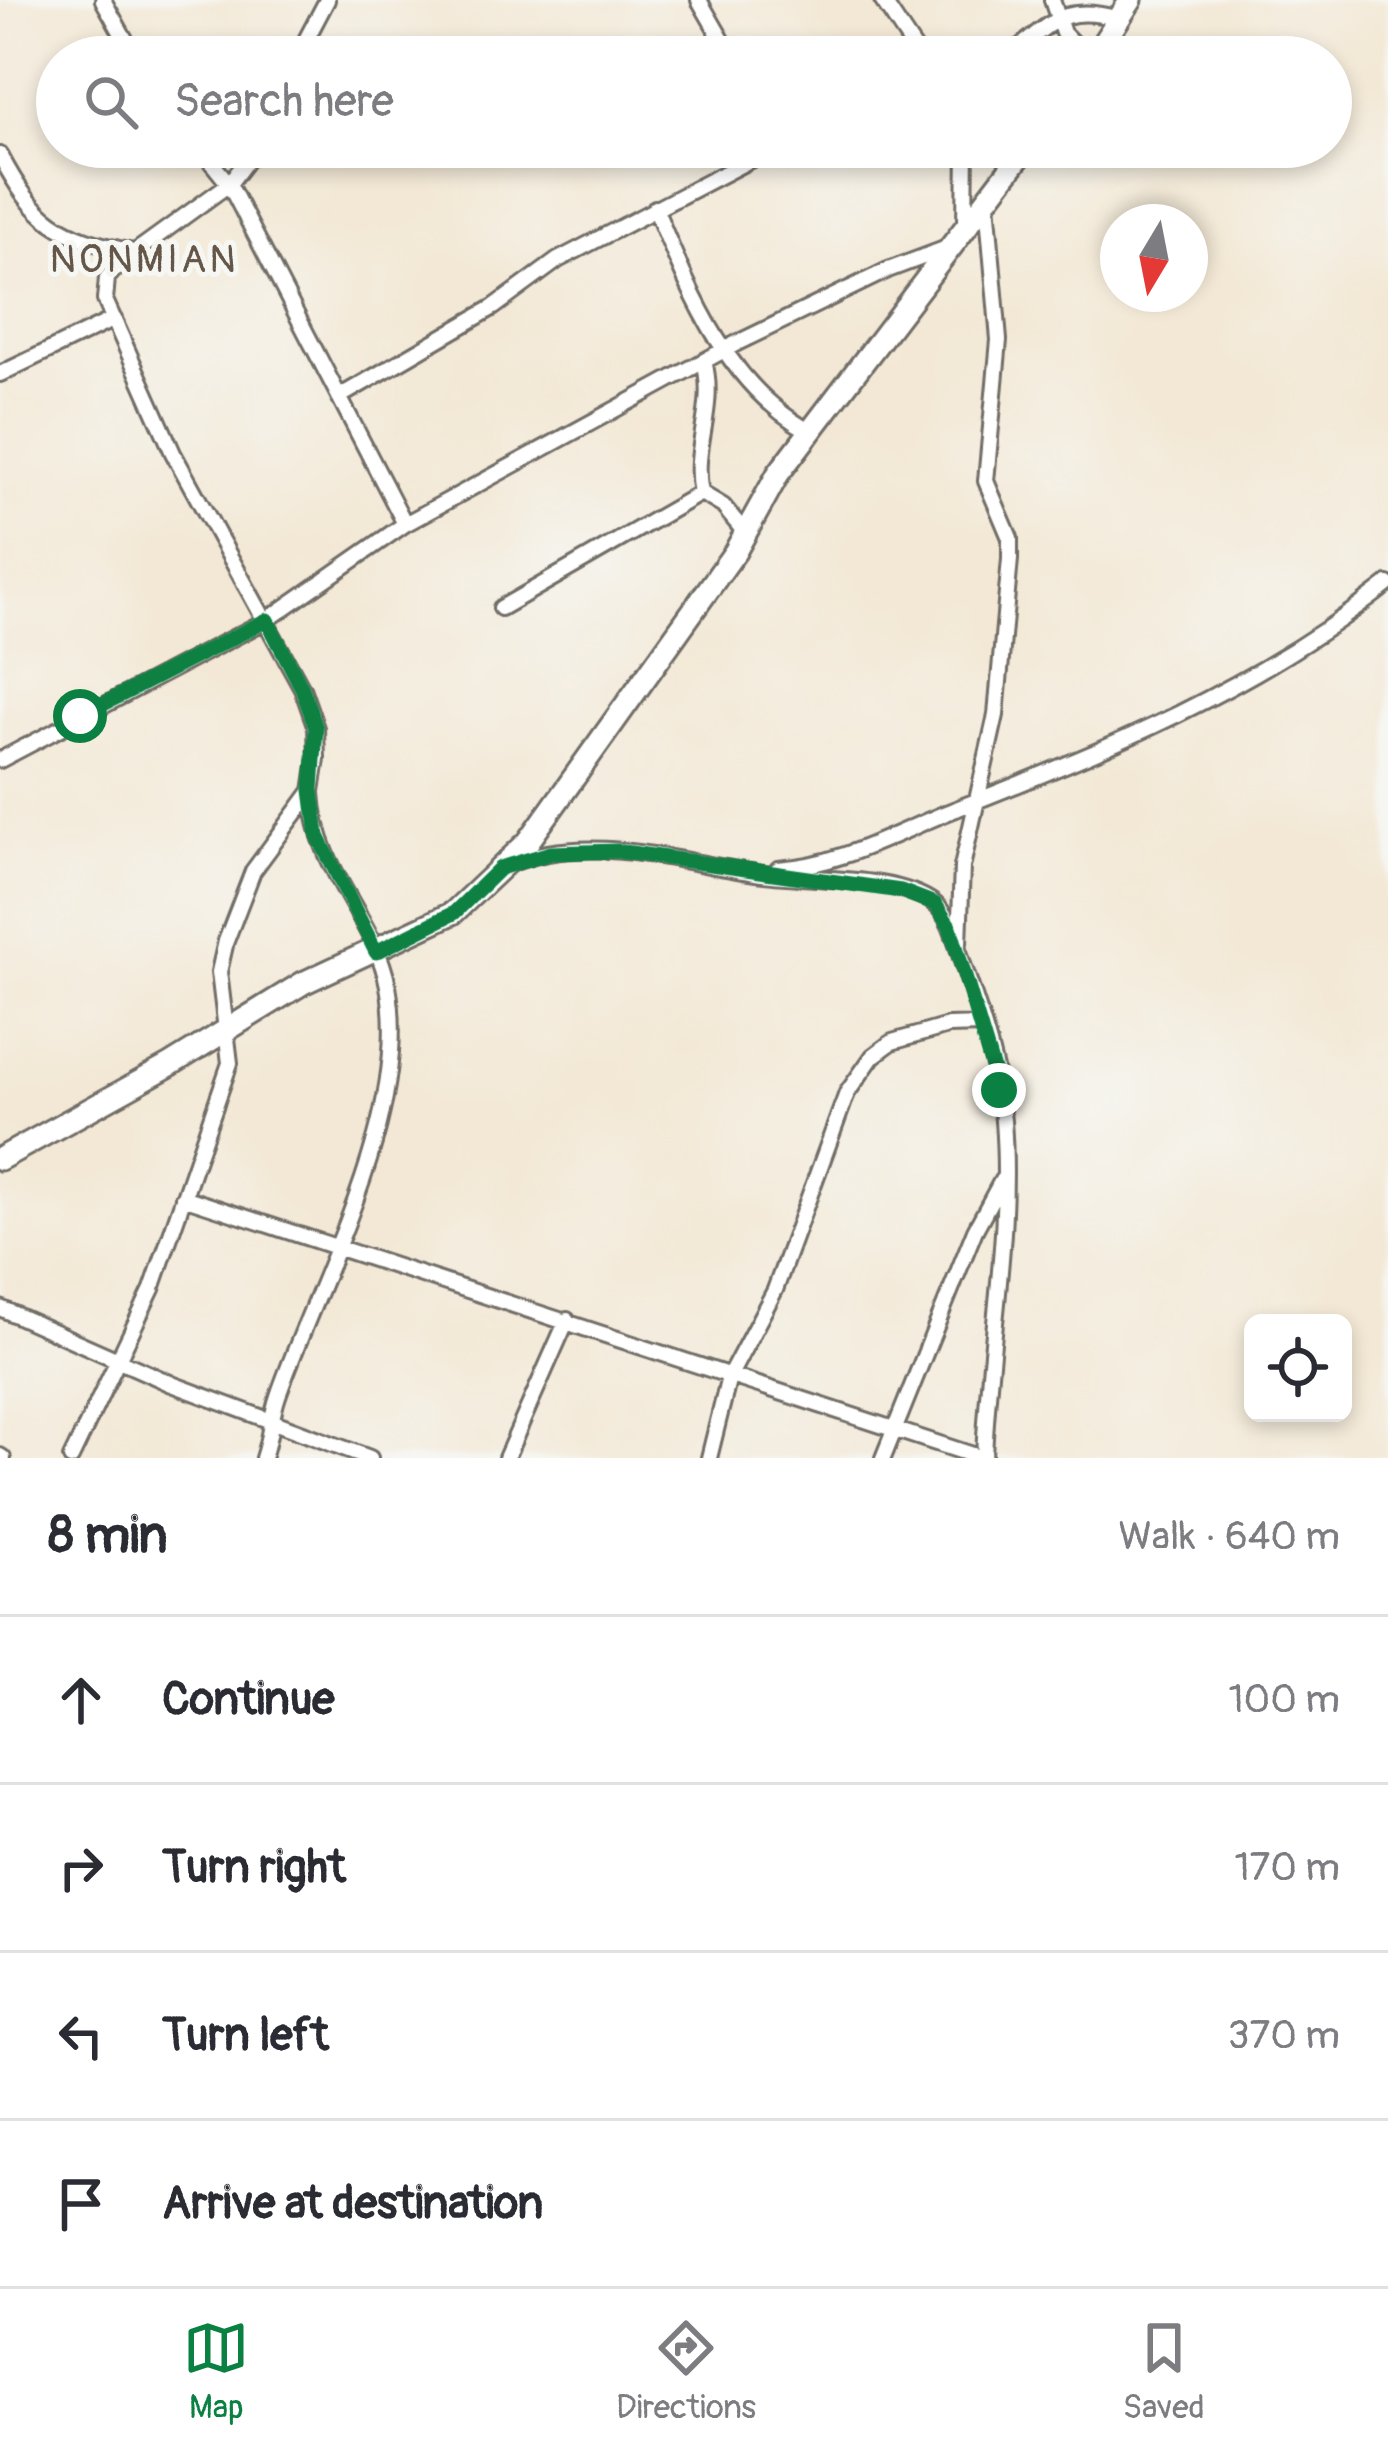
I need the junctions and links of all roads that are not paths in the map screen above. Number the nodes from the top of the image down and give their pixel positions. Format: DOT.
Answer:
graph roads {
  1 [pos="103,0"];
  2 [pos="327,0"];
  3 [pos="699,0"];
  4 [pos="882,0"];
  5 [pos="1052,0"];
  6 [pos="1125,9"];
  7 [pos="1058,16"];
  8 [pos="123,36"];
  9 [pos="308,36"];
  10 [pos="720,36"];
  11 [pos="906,36"];
  12 [pos="1033,36"];
  13 [pos="1066,36"];
  14 [pos="1105,36"];
  15 [pos="0,155"];
  16 [pos="217,168"];
  17 [pos="242,168"];
  18 [pos="734,168"];
  19 [pos="966,168"];
  20 [pos="1010,168"];
  21 [pos="230,184"];
  22 [pos="18,190"];
  23 [pos="0,196"];
  24 [pos="987,197"];
  25 [pos="655,208"];
  26 [pos="965,225"];
  27 [pos="947,248"];
  28 [pos="134,252"];
  29 [pos="114,319"];
  30 [pos="724,350"];
  31 [pos="704,362"];
  32 [pos="0,374"];
  33 [pos="339,397"];
  34 [pos="809,430"];
  35 [pos="701,493"];
  36 [pos="405,524"];
  37 [pos="747,535"];
  38 [pos="1388,584"];
  39 [pos="501,608"];
  40 [pos="267,620"];
  41 [pos="0,760"];
  42 [pos="312,790"];
  43 [pos="978,801"];
  44 [pos="500,868"];
  45 [pos="739,871"];
  46 [pos="376,952"];
  47 [pos="960,955"];
  48 [pos="982,1025"];
  49 [pos="230,1029"];
  50 [pos="0,1159"];
  51 [pos="1004,1176"];
  52 [pos="183,1197"];
  53 [pos="338,1247"];
  54 [pos="0,1308"];
  55 [pos="567,1320"];
  56 [pos="118,1362"];
  57 [pos="729,1377"];
  58 [pos="272,1420"];
  59 [pos="892,1431"];
  60 [pos="71,1458"];
  61 [pos="263,1458"];
  62 [pos="370,1458"];
  63 [pos="506,1458"];
  64 [pos="709,1458"];
  65 [pos="883,1458"];
  66 [pos="983,1458"];
  1 -- 8 [label="street"];
  2 -- 9 [label="street"];
  3 -- 10 [label="street"];
  4 -- 11 [label="street"];
  5 -- 7 [label="street"];
  6 -- 7 [label="street"];
  6 -- 14 [label="street"];
  7 -- 12 [label="street"];
  7 -- 13 [label="street"];
  15 -- 22 [label="street"];
  16 -- 21 [label="street"];
  17 -- 21 [label="street"];
  18 -- 25 [label="street"];
  19 -- 26 [label="street"];
  20 -- 24 [label="street"];
  21 -- 28 [label="street"];
  21 -- 33 [label="street"];
  22 -- 23 [label="street"];
  22 -- 28 [label="street"];
  24 -- 26 [label="street"];
  24 -- 43 [label="street"];
  25 -- 30 [label="street"];
  25 -- 33 [label="street"];
  26 -- 27 [label="street"];
  27 -- 30 [label="street"];
  27 -- 34 [label="street"];
  28 -- 29 [label="street"];
  29 -- 32 [label="street"];
  29 -- 40 [label="street"];
  30 -- 31 [label="street"];
  30 -- 34 [label="street"];
  31 -- 35 [label="street"];
  31 -- 36 [label="street"];
  33 -- 36 [label="street"];
  34 -- 37 [label="street"];
  35 -- 37 [label="street"];
  35 -- 39 [label="street"];
  36 -- 40 [label="street"];
  37 -- 44 [label="street"];
  38 -- 43 [label="street"];
  40 -- 41 [label="street"];
  40 -- 42 [label="street"];
  42 -- 46 [label="street"];
  42 -- 49 [label="street"];
  43 -- 45 [label="street"];
  43 -- 47 [label="street"];
  44 -- 45 [label="street"];
  44 -- 46 [label="street"];
  45 -- 47 [label="street"];
  46 -- 49 [label="street"];
  46 -- 53 [label="street"];
  47 -- 48 [label="street"];
  48 -- 51 [label="street"];
  48 -- 57 [label="street"];
  49 -- 50 [label="street"];
  49 -- 52 [label="street"];
  51 -- 59 [label="street"];
  51 -- 66 [label="street"];
  52 -- 53 [label="street"];
  52 -- 56 [label="street"];
  53 -- 55 [label="street"];
  53 -- 58 [label="street"];
  54 -- 56 [label="street"];
  55 -- 57 [label="street"];
  55 -- 63 [label="street"];
  56 -- 58 [label="street"];
  56 -- 60 [label="street"];
  57 -- 59 [label="street"];
  57 -- 64 [label="street"];
  58 -- 61 [label="street"];
  58 -- 62 [label="street"];
  59 -- 65 [label="street"];
  59 -- 66 [label="street"];
}
